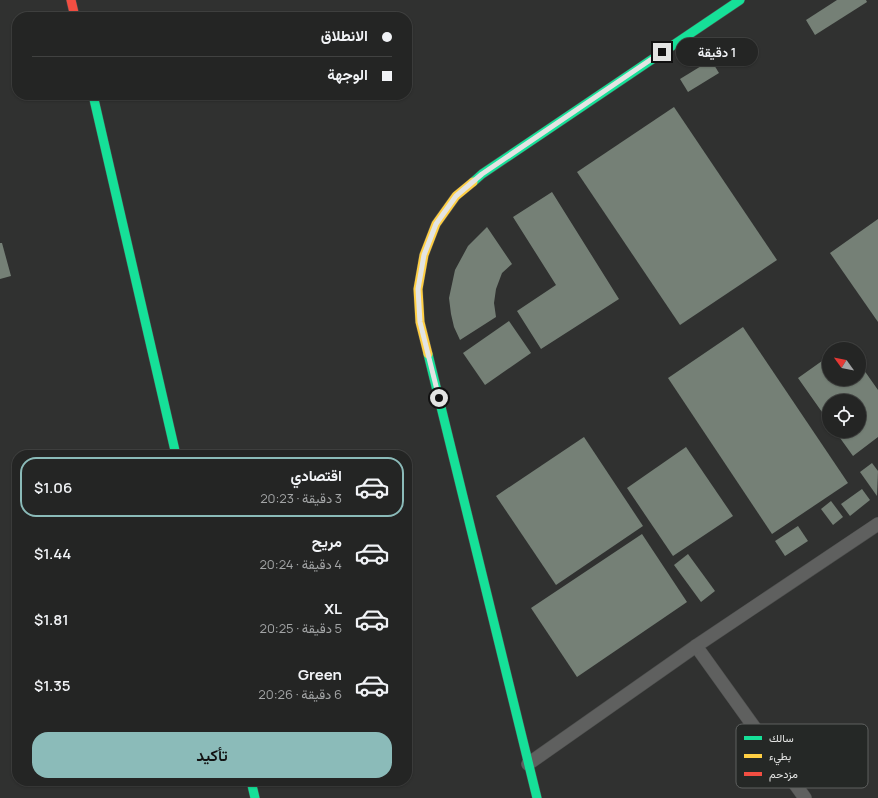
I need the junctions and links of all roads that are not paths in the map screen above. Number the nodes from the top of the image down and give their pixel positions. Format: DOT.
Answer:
graph roads {
  1 [pos="72,0"];
  2 [pos="740,0"];
  3 [pos="74,12"];
  4 [pos="94,100"];
  5 [pos="175,450"];
  6 [pos="878,524"];
  7 [pos="696,646"];
  8 [pos="752,724"];
  9 [pos="528,764"];
  10 [pos="252,786"];
  11 [pos="798,788"];
  12 [pos="255,798"];
  13 [pos="536,798"];
  14 [pos="805,798"];
  1 -- 3 [label="street"];
  2 -- 9 [label="street"];
  4 -- 5 [label="street"];
  6 -- 7 [label="lane"];
  7 -- 8 [label="lane"];
  7 -- 9 [label="lane"];
  9 -- 13 [label="street"];
  10 -- 12 [label="street"];
  11 -- 14 [label="lane"];
}
